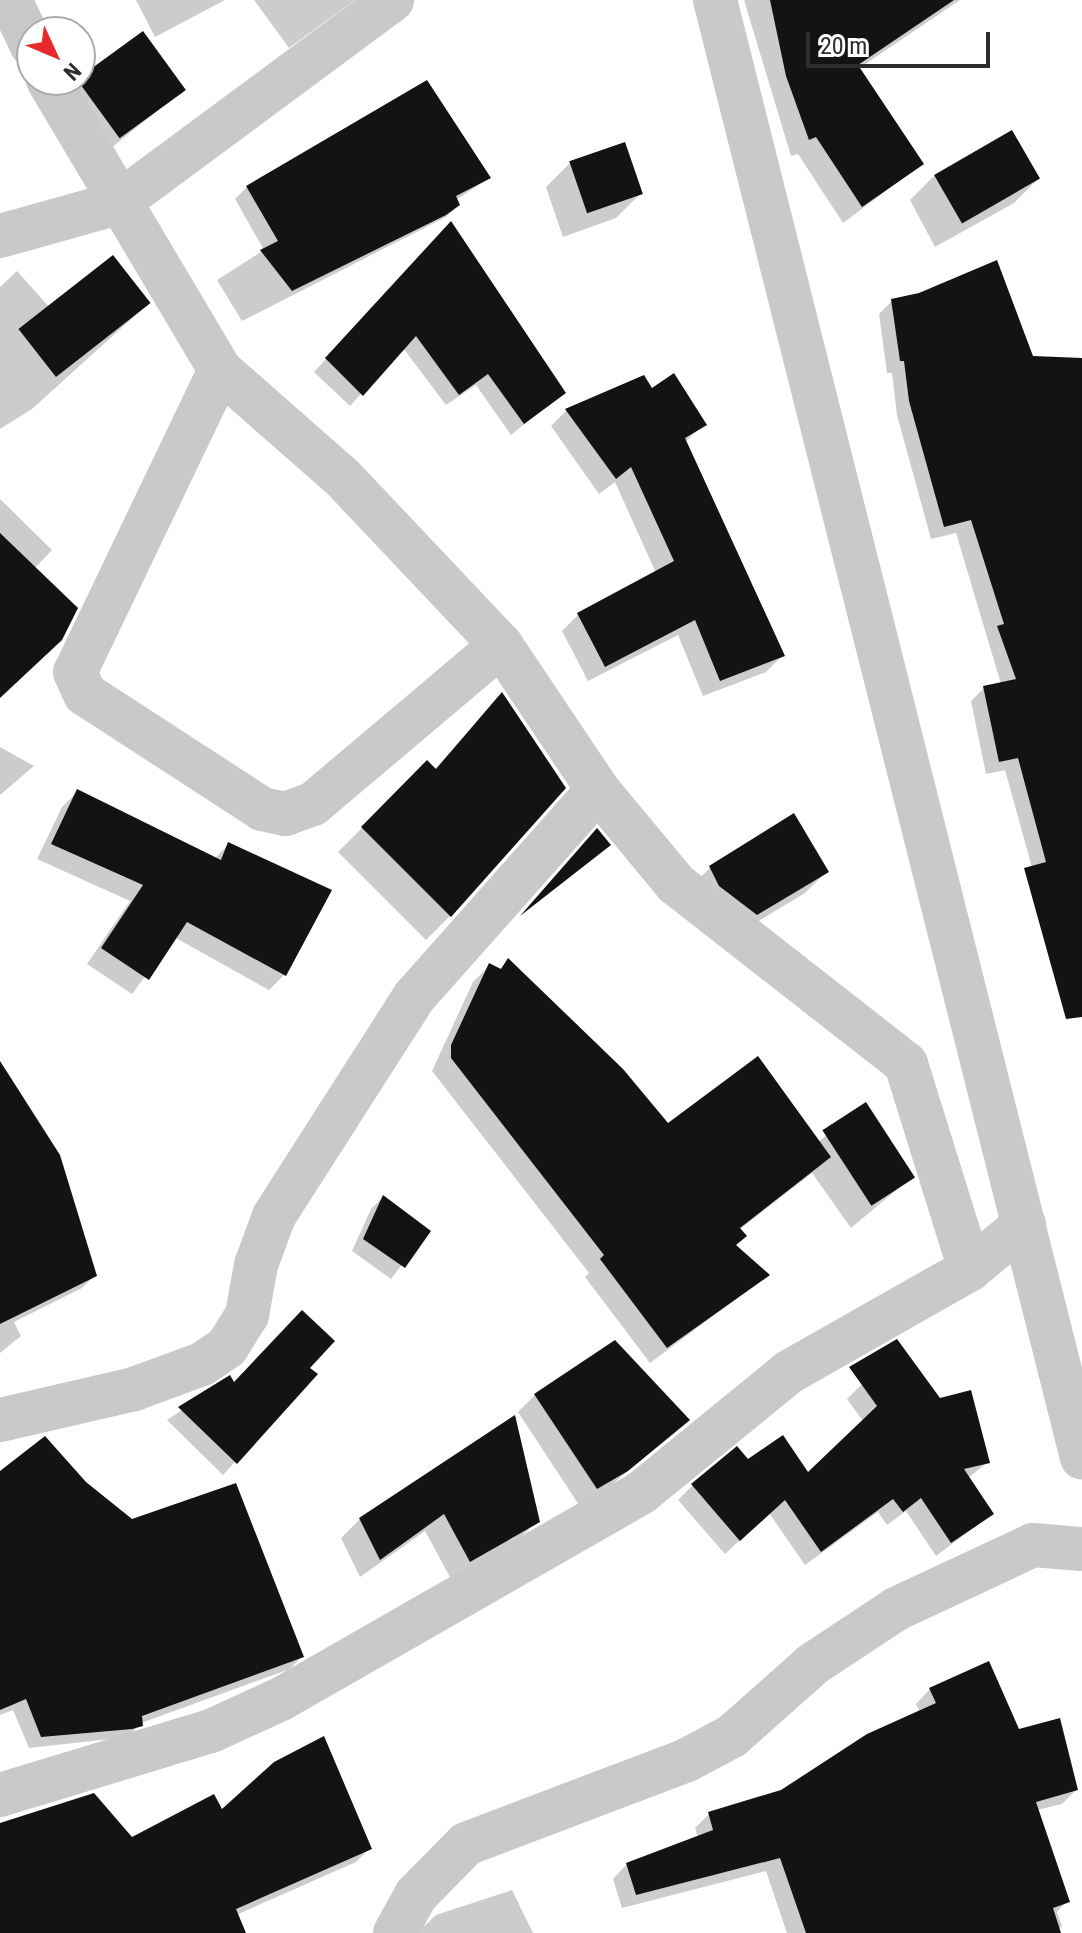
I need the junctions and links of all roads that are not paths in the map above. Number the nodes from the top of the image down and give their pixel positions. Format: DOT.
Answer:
graph roads {
  1 [pos="392,0"];
  2 [pos="715,0"];
  3 [pos="57,96"];
  4 [pos="118,203"];
  5 [pos="0,236"];
  6 [pos="220,370"];
  7 [pos="501,645"];
  8 [pos="598,790"];
  9 [pos="1024,1225"];
  10 [pos="970,1269"];
  11 [pos="0,1420"];
  12 [pos="1082,1458"];
  13 [pos="1082,1549"];
  14 [pos="0,1795"];
  15 [pos="395,1933"];
  1 -- 4 [label="street"];
  2 -- 9 [label="street"];
  3 -- 4 [label="street"];
  4 -- 5 [label="street"];
  4 -- 6 [label="street"];
  6 -- 7 [label="street"];
  6 -- 7 [label="street"];
  7 -- 8 [label="street"];
  8 -- 10 [label="street"];
  8 -- 11 [label="street"];
  9 -- 10 [label="street"];
  9 -- 12 [label="street"];
  10 -- 14 [label="street"];
  13 -- 15 [label="street"];
}
